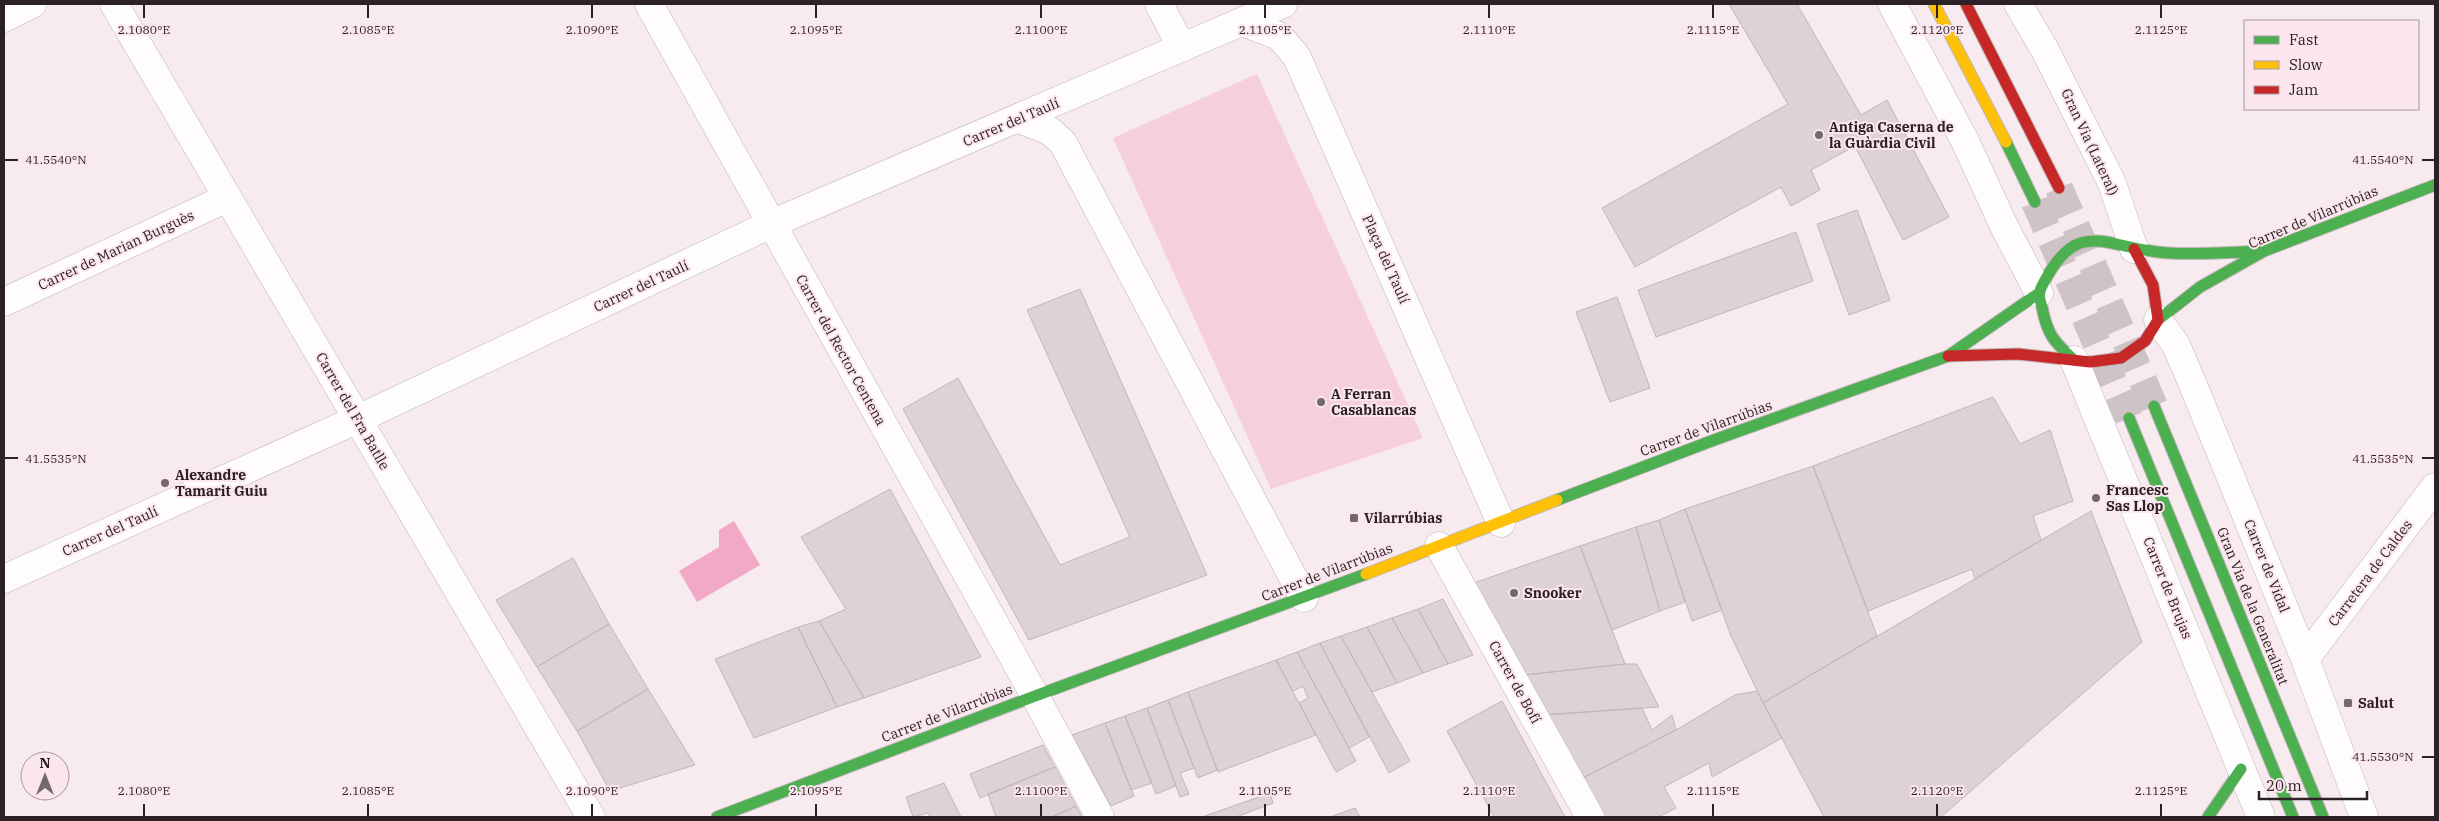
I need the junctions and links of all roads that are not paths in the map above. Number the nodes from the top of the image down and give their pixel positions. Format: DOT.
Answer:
graph roads {
  1 [pos="32,4"];
  2 [pos="114,4"];
  3 [pos="649,4"];
  4 [pos="1158,4"];
  5 [pos="1283,4"];
  6 [pos="1892,4"];
  7 [pos="1934,4"];
  8 [pos="1966,4"];
  9 [pos="2018,4"];
  10 [pos="4,18"];
  11 [pos="1242,22"];
  12 [pos="1182,48"];
  13 [pos="1019,120"];
  14 [pos="2435,185"];
  15 [pos="2059,188"];
  16 [pos="227,198"];
  17 [pos="2035,202"];
  18 [pos="771,224"];
  19 [pos="2134,249"];
  20 [pos="2264,251"];
  21 [pos="2040,292"];
  22 [pos="4,302"];
  23 [pos="2158,320"];
  24 [pos="1948,356"];
  25 [pos="2074,360"];
  26 [pos="2154,406"];
  27 [pos="2129,418"];
  28 [pos="358,419"];
  29 [pos="2435,487"];
  30 [pos="1501,523"];
  31 [pos="1439,546"];
  32 [pos="4,580"];
  33 [pos="1304,598"];
  34 [pos="2305,659"];
  35 [pos="1035,696"];
  36 [pos="2241,769"];
  37 [pos="592,817"];
  38 [pos="717,817"];
  39 [pos="1100,817"];
  40 [pos="1590,817"];
  41 [pos="2208,817"];
  42 [pos="2261,817"];
  43 [pos="2293,817"];
  44 [pos="2323,817"];
  45 [pos="2364,817"];
  1 -- 10 [label="street"];
  2 -- 16 [label="street, Carrer del Fra Batlle"];
  3 -- 18 [label="street, Carrer del Rector Centena"];
  4 -- 12 [label="street"];
  5 -- 11 [label="street, Carrer del Taulí"];
  6 -- 21 [label="street"];
  7 -- 17 [label="main road"];
  8 -- 15 [label="main road"];
  9 -- 19 [label="street, Gran Via (Lateral)"];
  11 -- 12 [label="street, Carrer del Taulí"];
  11 -- 30 [label="street, Plaça del Taulí"];
  12 -- 13 [label="street, Carrer del Taulí"];
  13 -- 18 [label="street, Carrer del Taulí"];
  13 -- 33 [label="street"];
  14 -- 20 [label="main road, Carrer de Vilarrúbias"];
  16 -- 22 [label="street, Carrer de Marian Burguès"];
  16 -- 28 [label="street, Carrer del Fra Batlle"];
  18 -- 28 [label="street, Carrer del Taulí"];
  18 -- 35 [label="street, Carrer del Rector Centena"];
  19 -- 20 [label="main road"];
  19 -- 21 [label="main road"];
  19 -- 23 [label="main road"];
  20 -- 23 [label="main road, Carrer de Vilarrúbias"];
  21 -- 24 [label="main road, Carrer de Vilarrúbias"];
  21 -- 25 [label="main road"];
  23 -- 25 [label="main road"];
  23 -- 34 [label="street, Carrer de Vidal"];
  24 -- 25 [label="main road, Carrer de Vilarrúbias"];
  24 -- 30 [label="main road, Carrer de Vilarrúbias"];
  25 -- 36 [label="street, Carrer de Brujas"];
  26 -- 44 [label="main road, Gran Via de la Generalitat"];
  27 -- 43 [label="main road"];
  28 -- 32 [label="street, Carrer del Taulí"];
  28 -- 37 [label="street, Carrer del Fra Batlle"];
  29 -- 34 [label="street, Carretera de Caldes"];
  30 -- 31 [label="main road, Carrer de Vilarrúbias"];
  31 -- 33 [label="main road, Carrer de Vilarrúbias"];
  31 -- 40 [label="street, Carrer de Bofí"];
  33 -- 35 [label="main road, Carrer de Vilarrúbias"];
  34 -- 45 [label="street, Carrer de Vidal"];
  35 -- 38 [label="main road, Carrer de Vilarrúbias"];
  35 -- 39 [label="street, Carrer del Rector Centena"];
  36 -- 41 [label="main road"];
  36 -- 42 [label="street, Carrer de Brujas"];
}
